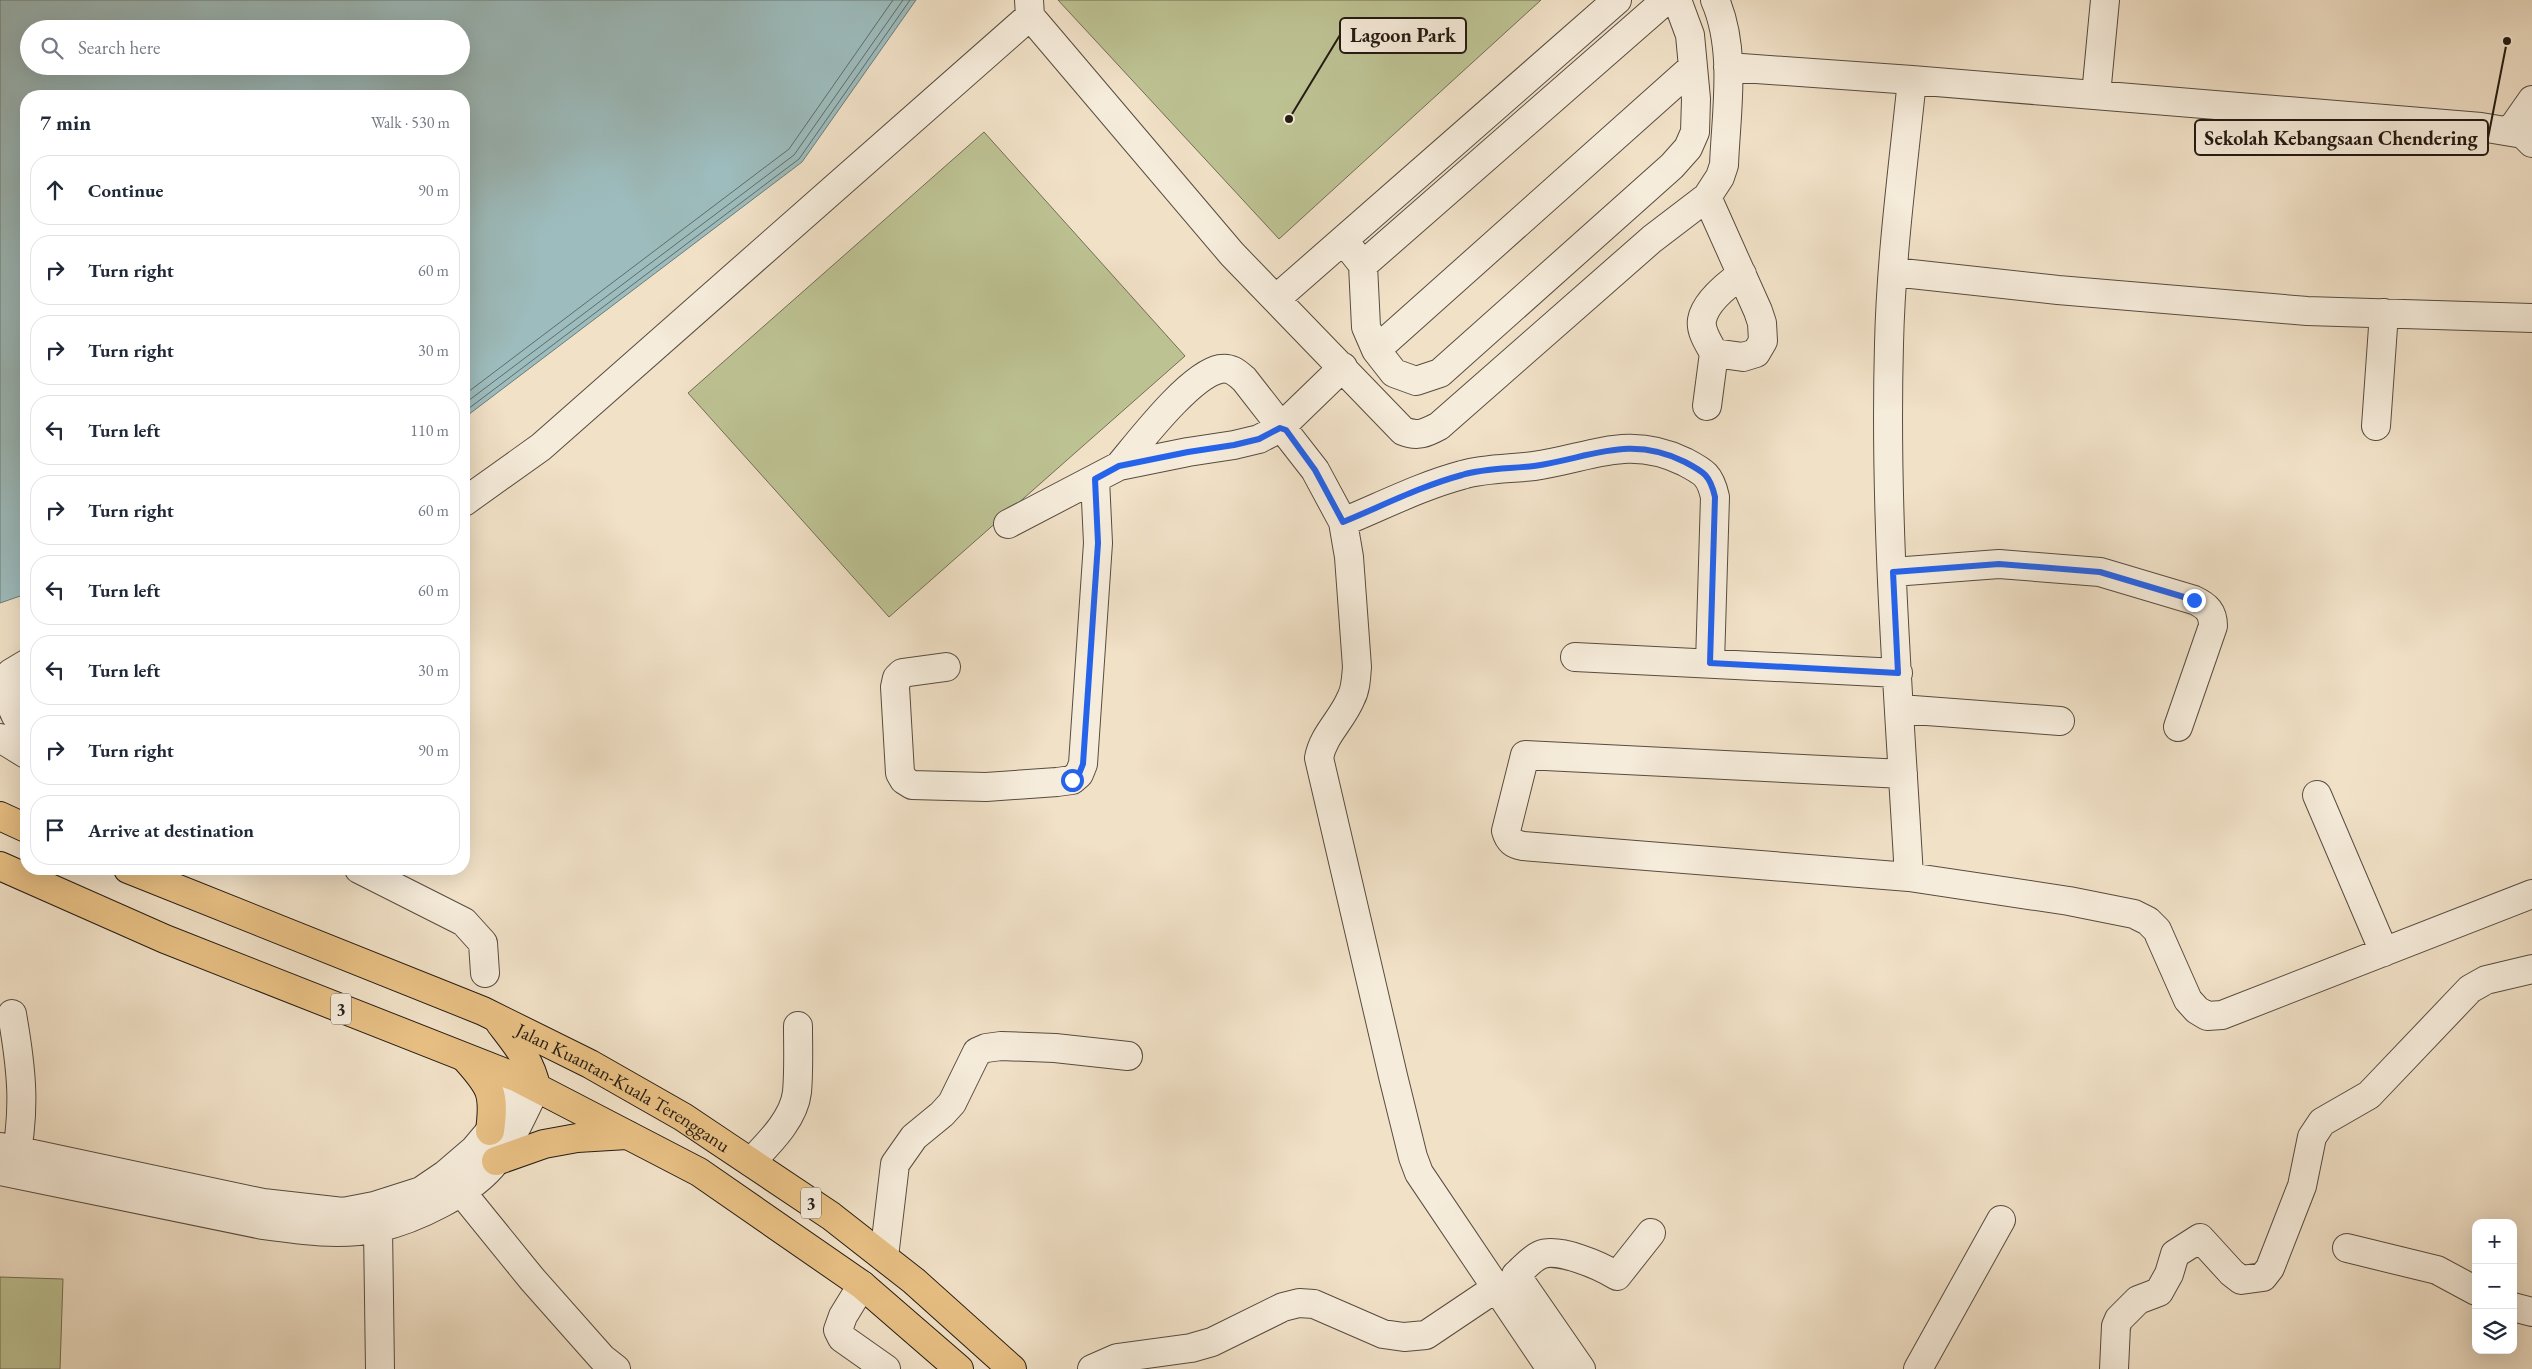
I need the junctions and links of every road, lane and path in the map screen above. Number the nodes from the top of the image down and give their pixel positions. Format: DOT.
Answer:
graph roads {
  1 [pos="1617,0"];
  2 [pos="1666,0"];
  3 [pos="1676,0"];
  4 [pos="1715,0"];
  5 [pos="2104,0"];
  6 [pos="1024,15"];
  7 [pos="1692,67"];
  8 [pos="1728,67"];
  9 [pos="1912,80"];
  10 [pos="2096,95"];
  11 [pos="2532,100"];
  12 [pos="2522,137"];
  13 [pos="1707,197"];
  14 [pos="1343,241"];
  15 [pos="1363,265"];
  16 [pos="1893,272"];
  17 [pos="1742,274"];
  18 [pos="1277,298"];
  19 [pos="2384,313"];
  20 [pos="2532,318"];
  21 [pos="1376,350"];
  22 [pos="1714,352"];
  23 [pos="1337,373"];
  24 [pos="1707,406"];
  25 [pos="2376,426"];
  26 [pos="1280,428"];
  27 [pos="1119,466"];
  28 [pos="1095,479"];
  29 [pos="470,498"];
  30 [pos="1343,522"];
  31 [pos="1008,524"];
  32 [pos="1893,572"];
  33 [pos="1575,657"];
  34 [pos="1710,663"];
  35 [pos="946,668"];
  36 [pos="12,670"];
  37 [pos="1898,673"];
  38 [pos="1900,709"];
  39 [pos="20,718"];
  40 [pos="2060,721"];
  41 [pos="2178,727"];
  42 [pos="0,738"];
  43 [pos="20,750"];
  44 [pos="1903,774"];
  45 [pos="2316,794"];
  46 [pos="0,816"];
  47 [pos="20,825"];
  48 [pos="0,866"];
  49 [pos="20,875"];
  50 [pos="20,875"];
  51 [pos="143,875"];
  52 [pos="371,875"];
  53 [pos="1909,877"];
  54 [pos="2532,894"];
  55 [pos="2384,952"];
  56 [pos="2532,969"];
  57 [pos="485,973"];
  58 [pos="12,1014"];
  59 [pos="496,1018"];
  60 [pos="798,1026"];
  61 [pos="1128,1056"];
  62 [pos="465,1058"];
  63 [pos="590,1064"];
  64 [pos="529,1079"];
  65 [pos="490,1131"];
  66 [pos="628,1135"];
  67 [pos="8,1161"];
  68 [pos="496,1162"];
  69 [pos="751,1162"];
  70 [pos="455,1183"];
  71 [pos="376,1217"];
  72 [pos="2001,1220"];
  73 [pos="1651,1233"];
  74 [pos="2347,1248"];
  75 [pos="884,1257"];
  76 [pos="862,1285"];
  77 [pos="1496,1288"];
  78 [pos="2472,1289"];
  79 [pos="2517,1308"];
  80 [pos="2532,1312"];
  81 [pos="1921,1368"];
  82 [pos="380,1369"];
  83 [pos="616,1369"];
  84 [pos="886,1369"];
  85 [pos="959,1369"];
  86 [pos="1012,1369"];
  87 [pos="1092,1369"];
  88 [pos="1551,1369"];
  89 [pos="1581,1369"];
  90 [pos="2114,1369"];
  1 -- 14 [label="street"];
  2 -- 15 [label="street"];
  3 -- 7 [label="street"];
  4 -- 8 [label="street"];
  5 -- 10 [label="street"];
  6 -- 18 [label="street"];
  6 -- 29 [label="street"];
  7 -- 21 [label="street"];
  7 -- 21 [label="street"];
  8 -- 9 [label="street"];
  8 -- 13 [label="street"];
  9 -- 10 [label="street"];
  9 -- 16 [label="street"];
  10 -- 12 [label="street"];
  11 -- 12 [label="street"];
  13 -- 17 [label="street"];
  13 -- 23 [label="street"];
  14 -- 15 [label="street"];
  14 -- 18 [label="street"];
  15 -- 21 [label="street"];
  16 -- 19 [label="street"];
  16 -- 32 [label="street"];
  17 -- 22 [label="street"];
  17 -- 22 [label="street"];
  18 -- 23 [label="street"];
  19 -- 20 [label="street"];
  19 -- 25 [label="street"];
  22 -- 24 [label="street"];
  23 -- 26 [label="street"];
  26 -- 27 [label="street"];
  26 -- 27 [label="street"];
  26 -- 30 [label="street"];
  27 -- 28 [label="street"];
  28 -- 31 [label="street"];
  28 -- 35 [label="street"];
  30 -- 34 [label="street"];
  30 -- 77 [label="street"];
  32 -- 37 [label="street"];
  32 -- 41 [label="street"];
  33 -- 34 [label="street"];
  34 -- 37 [label="street"];
  36 -- 39 [label="street"];
  37 -- 38 [label="street"];
  38 -- 40 [label="street"];
  38 -- 44 [label="street"];
  42 -- 43 [label="street"];
  44 -- 53 [label="street"];
  44 -- 53 [label="street"];
  45 -- 55 [label="street"];
  46 -- 47 [label="highway"];
  48 -- 49 [label="highway, Jalan Kuantan-Kuala Terengganu / 3"];
  50 -- 62 [label="highway, Jalan Kuantan-Kuala Terengganu / 3"];
  51 -- 59 [label="highway, Jalan Kuantan-Kuala Terengganu / 3"];
  52 -- 57 [label="street"];
  53 -- 55 [label="street"];
  54 -- 55 [label="street"];
  56 -- 90 [label="street"];
  58 -- 67 [label="street"];
  59 -- 63 [label="highway, Jalan Kuantan-Kuala Terengganu / 3"];
  59 -- 64 [label="highway"];
  60 -- 69 [label="street"];
  61 -- 75 [label="street"];
  62 -- 64 [label="highway, Jalan Kuantan-Kuala Terengganu / 3"];
  62 -- 65 [label="highway"];
  63 -- 64 [label="highway"];
  63 -- 69 [label="highway, Jalan Kuantan-Kuala Terengganu / 3"];
  64 -- 65 [label="street"];
  64 -- 66 [label="highway, Jalan Kuantan-Kuala Terengganu / 3"];
  64 -- 68 [label="street"];
  65 -- 70 [label="street"];
  66 -- 68 [label="highway"];
  66 -- 76 [label="highway, Jalan Kuantan-Kuala Terengganu / 3"];
  67 -- 71 [label="street"];
  68 -- 70 [label="street"];
  69 -- 75 [label="highway, Jalan Kuantan-Kuala Terengganu / 3"];
  70 -- 71 [label="street"];
  70 -- 83 [label="street"];
  71 -- 82 [label="street"];
  72 -- 81 [label="street"];
  73 -- 89 [label="street"];
  74 -- 78 [label="street"];
  75 -- 86 [label="highway, Jalan Kuantan-Kuala Terengganu / 3"];
  76 -- 84 [label="street"];
  76 -- 85 [label="highway, Jalan Kuantan-Kuala Terengganu / 3"];
  77 -- 87 [label="street"];
  77 -- 88 [label="street"];
  79 -- 80 [label="street"];
}
